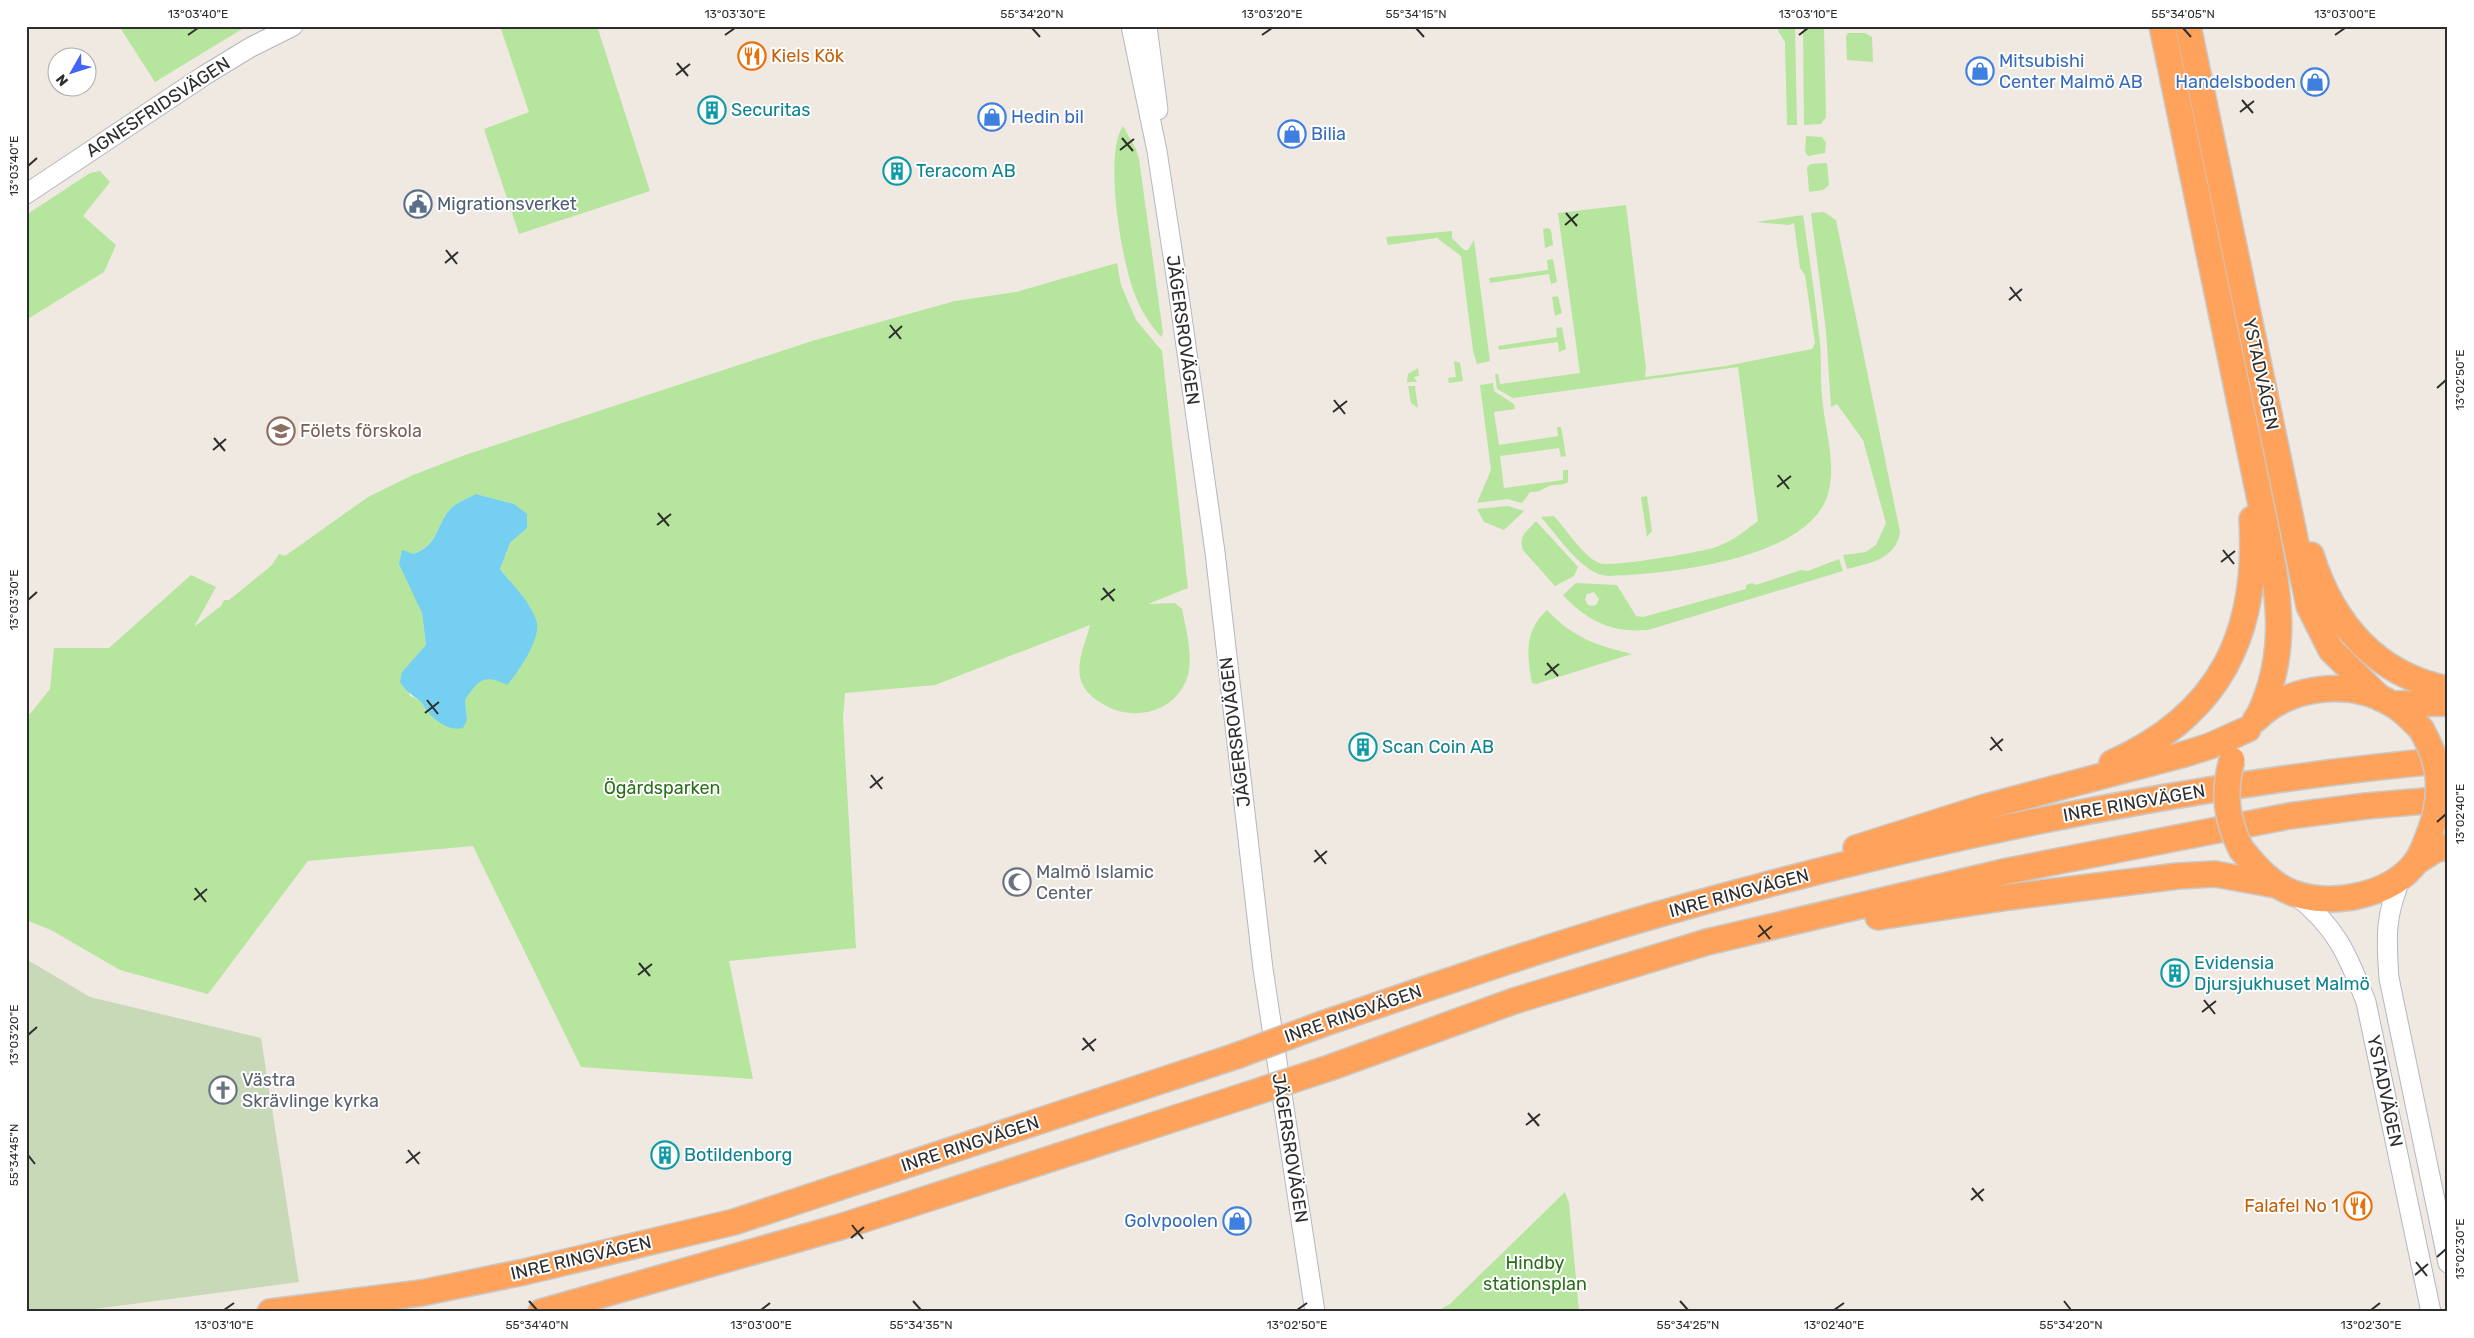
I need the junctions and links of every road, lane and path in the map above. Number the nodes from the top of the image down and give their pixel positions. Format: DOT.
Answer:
graph roads {
  1 [pos="293,26"];
  2 [pos="1130,26"];
  3 [pos="1147,26"];
  4 [pos="2162,26"];
  5 [pos="2188,26"];
  6 [pos="1158,151"];
  7 [pos="26,194"];
  8 [pos="2252,461"];
  9 [pos="2280,469"];
  10 [pos="2448,689"];
  11 [pos="2386,701"];
  12 [pos="2448,703"];
  13 [pos="2253,723"];
  14 [pos="2448,760"];
  15 [pos="2448,799"];
  16 [pos="2013,800"];
  17 [pos="2448,846"];
  18 [pos="2409,869"];
  19 [pos="2284,889"];
  20 [pos="1657,915"];
  21 [pos="1707,942"];
  22 [pos="2448,1263"];
  23 [pos="270,1312"];
  24 [pos="540,1312"];
  25 [pos="1315,1312"];
  26 [pos="2431,1312"];
  1 -- 7 [label="street, AGNESFRIDSVÄGEN"];
  2 -- 6 [label="street, JÄGERSROVÄGEN"];
  3 -- 6 [label="street, JÄGERSROVÄGEN"];
  4 -- 8 [label="highway, YSTADVÄGEN"];
  5 -- 9 [label="highway, YSTADVÄGEN"];
  6 -- 25 [label="street, JÄGERSROVÄGEN"];
  8 -- 13 [label="highway, YSTADVÄGEN"];
  8 -- 16 [label="highway"];
  9 -- 10 [label="highway"];
  9 -- 11 [label="highway, YSTADVÄGEN"];
  11 -- 12 [label="highway"];
  11 -- 13 [label="highway"];
  11 -- 18 [label="highway, YSTADVÄGEN, bridge"];
  13 -- 16 [label="highway"];
  13 -- 19 [label="highway, bridge"];
  14 -- 20 [label="highway, INRE RINGVÄGEN"];
  15 -- 21 [label="highway"];
  16 -- 20 [label="highway"];
  17 -- 18 [label="highway"];
  18 -- 19 [label="highway"];
  18 -- 22 [label="street, YSTADVÄGEN"];
  19 -- 21 [label="highway"];
  19 -- 26 [label="street, YSTADVÄGEN"];
  20 -- 23 [label="highway, INRE RINGVÄGEN, bridge"];
  21 -- 24 [label="highway, bridge"];
}
